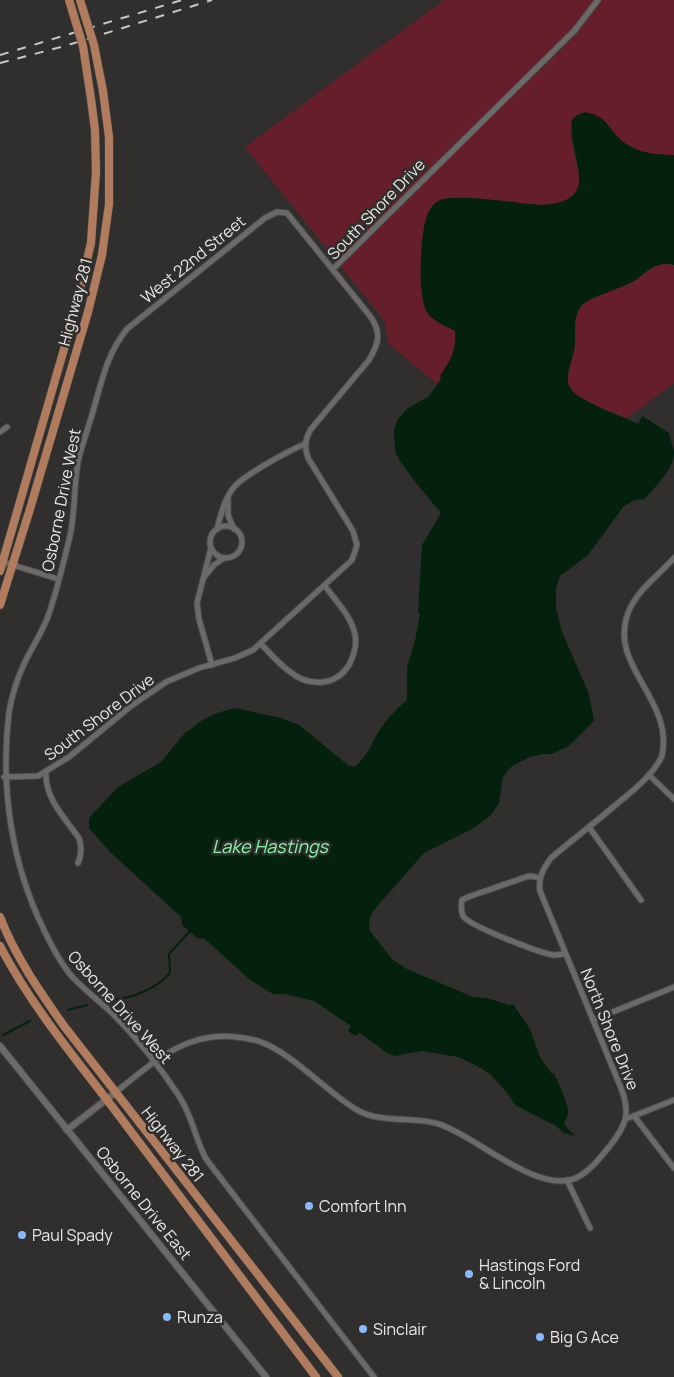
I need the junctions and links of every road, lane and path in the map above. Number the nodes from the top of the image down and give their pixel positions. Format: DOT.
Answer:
graph roads {
  1 [pos="69,0"];
  2 [pos="80,0"];
  3 [pos="598,0"];
  4 [pos="333,269"];
  5 [pos="136,322"];
  6 [pos="7,427"];
  7 [pos="0,432"];
  8 [pos="305,444"];
  9 [pos="228,498"];
  10 [pos="234,528"];
  11 [pos="217,529"];
  12 [pos="211,548"];
  13 [pos="225,558"];
  14 [pos="674,558"];
  15 [pos="2,561"];
  16 [pos="668,564"];
  17 [pos="13,565"];
  18 [pos="674,569"];
  19 [pos="0,571"];
  20 [pos="205,576"];
  21 [pos="58,579"];
  22 [pos="325,586"];
  23 [pos="0,605"];
  24 [pos="261,644"];
  25 [pos="212,665"];
  26 [pos="653,689"];
  27 [pos="667,724"];
  28 [pos="46,772"];
  29 [pos="650,776"];
  30 [pos="4,777"];
  31 [pos="674,799"];
  32 [pos="590,827"];
  33 [pos="78,863"];
  34 [pos="540,878"];
  35 [pos="641,900"];
  36 [pos="0,917"];
  37 [pos="0,946"];
  38 [pos="565,954"];
  39 [pos="674,987"];
  40 [pos="593,1020"];
  41 [pos="0,1046"];
  42 [pos="154,1062"];
  43 [pos="116,1092"];
  44 [pos="107,1099"];
  45 [pos="674,1100"];
  46 [pos="634,1116"];
  47 [pos="626,1119"];
  48 [pos="67,1130"];
  49 [pos="674,1168"];
  50 [pos="567,1180"];
  51 [pos="590,1228"];
  52 [pos="266,1377"];
  53 [pos="316,1377"];
  54 [pos="338,1377"];
  55 [pos="374,1377"];
  1 -- 15 [label="highway, Highway 281, bridge"];
  2 -- 17 [label="highway, Highway 281, bridge"];
  3 -- 4 [label="street, South Shore Drive"];
  4 -- 5 [label="street, West 22nd Street"];
  4 -- 8 [label="street, South Shore Drive"];
  5 -- 21 [label="street, Osborne Drive West"];
  6 -- 7 [label="street"];
  8 -- 9 [label="street"];
  8 -- 22 [label="street, South Shore Drive"];
  9 -- 10 [label="street"];
  9 -- 11 [label="street"];
  10 -- 11 [label="street"];
  10 -- 13 [label="street"];
  11 -- 12 [label="street"];
  12 -- 13 [label="street"];
  12 -- 20 [label="street"];
  13 -- 20 [label="street"];
  14 -- 16 [label="street"];
  15 -- 17 [label="street"];
  15 -- 19 [label="highway, Highway 281"];
  16 -- 18 [label="street"];
  16 -- 26 [label="street"];
  17 -- 21 [label="street"];
  17 -- 23 [label="highway, Highway 281"];
  20 -- 25 [label="street"];
  21 -- 30 [label="street, Osborne Drive West"];
  22 -- 24 [label="street, South Shore Drive"];
  22 -- 24 [label="street"];
  24 -- 25 [label="street, South Shore Drive"];
  25 -- 28 [label="street, South Shore Drive"];
  27 -- 29 [label="street"];
  28 -- 30 [label="street, South Shore Drive"];
  28 -- 33 [label="street"];
  29 -- 31 [label="street"];
  29 -- 32 [label="street"];
  30 -- 42 [label="street, Osborne Drive West"];
  32 -- 34 [label="street"];
  32 -- 35 [label="street"];
  34 -- 38 [label="street, North Shore Drive"];
  34 -- 38 [label="street, North Shore Drive"];
  36 -- 43 [label="highway, Highway 281"];
  37 -- 44 [label="highway, Highway 281"];
  38 -- 40 [label="street, North Shore Drive"];
  39 -- 40 [label="street"];
  40 -- 47 [label="street, North Shore Drive"];
  41 -- 48 [label="street, Osborne Drive East"];
  42 -- 43 [label="street"];
  42 -- 50 [label="street"];
  42 -- 55 [label="street, Osborne Drive West"];
  43 -- 44 [label="street"];
  43 -- 54 [label="highway, Highway 281"];
  44 -- 48 [label="street"];
  44 -- 53 [label="highway, Highway 281"];
  45 -- 46 [label="street"];
  46 -- 47 [label="street"];
  46 -- 49 [label="street"];
  47 -- 50 [label="street"];
  48 -- 52 [label="street, Osborne Drive East"];
  50 -- 51 [label="street"];
}
